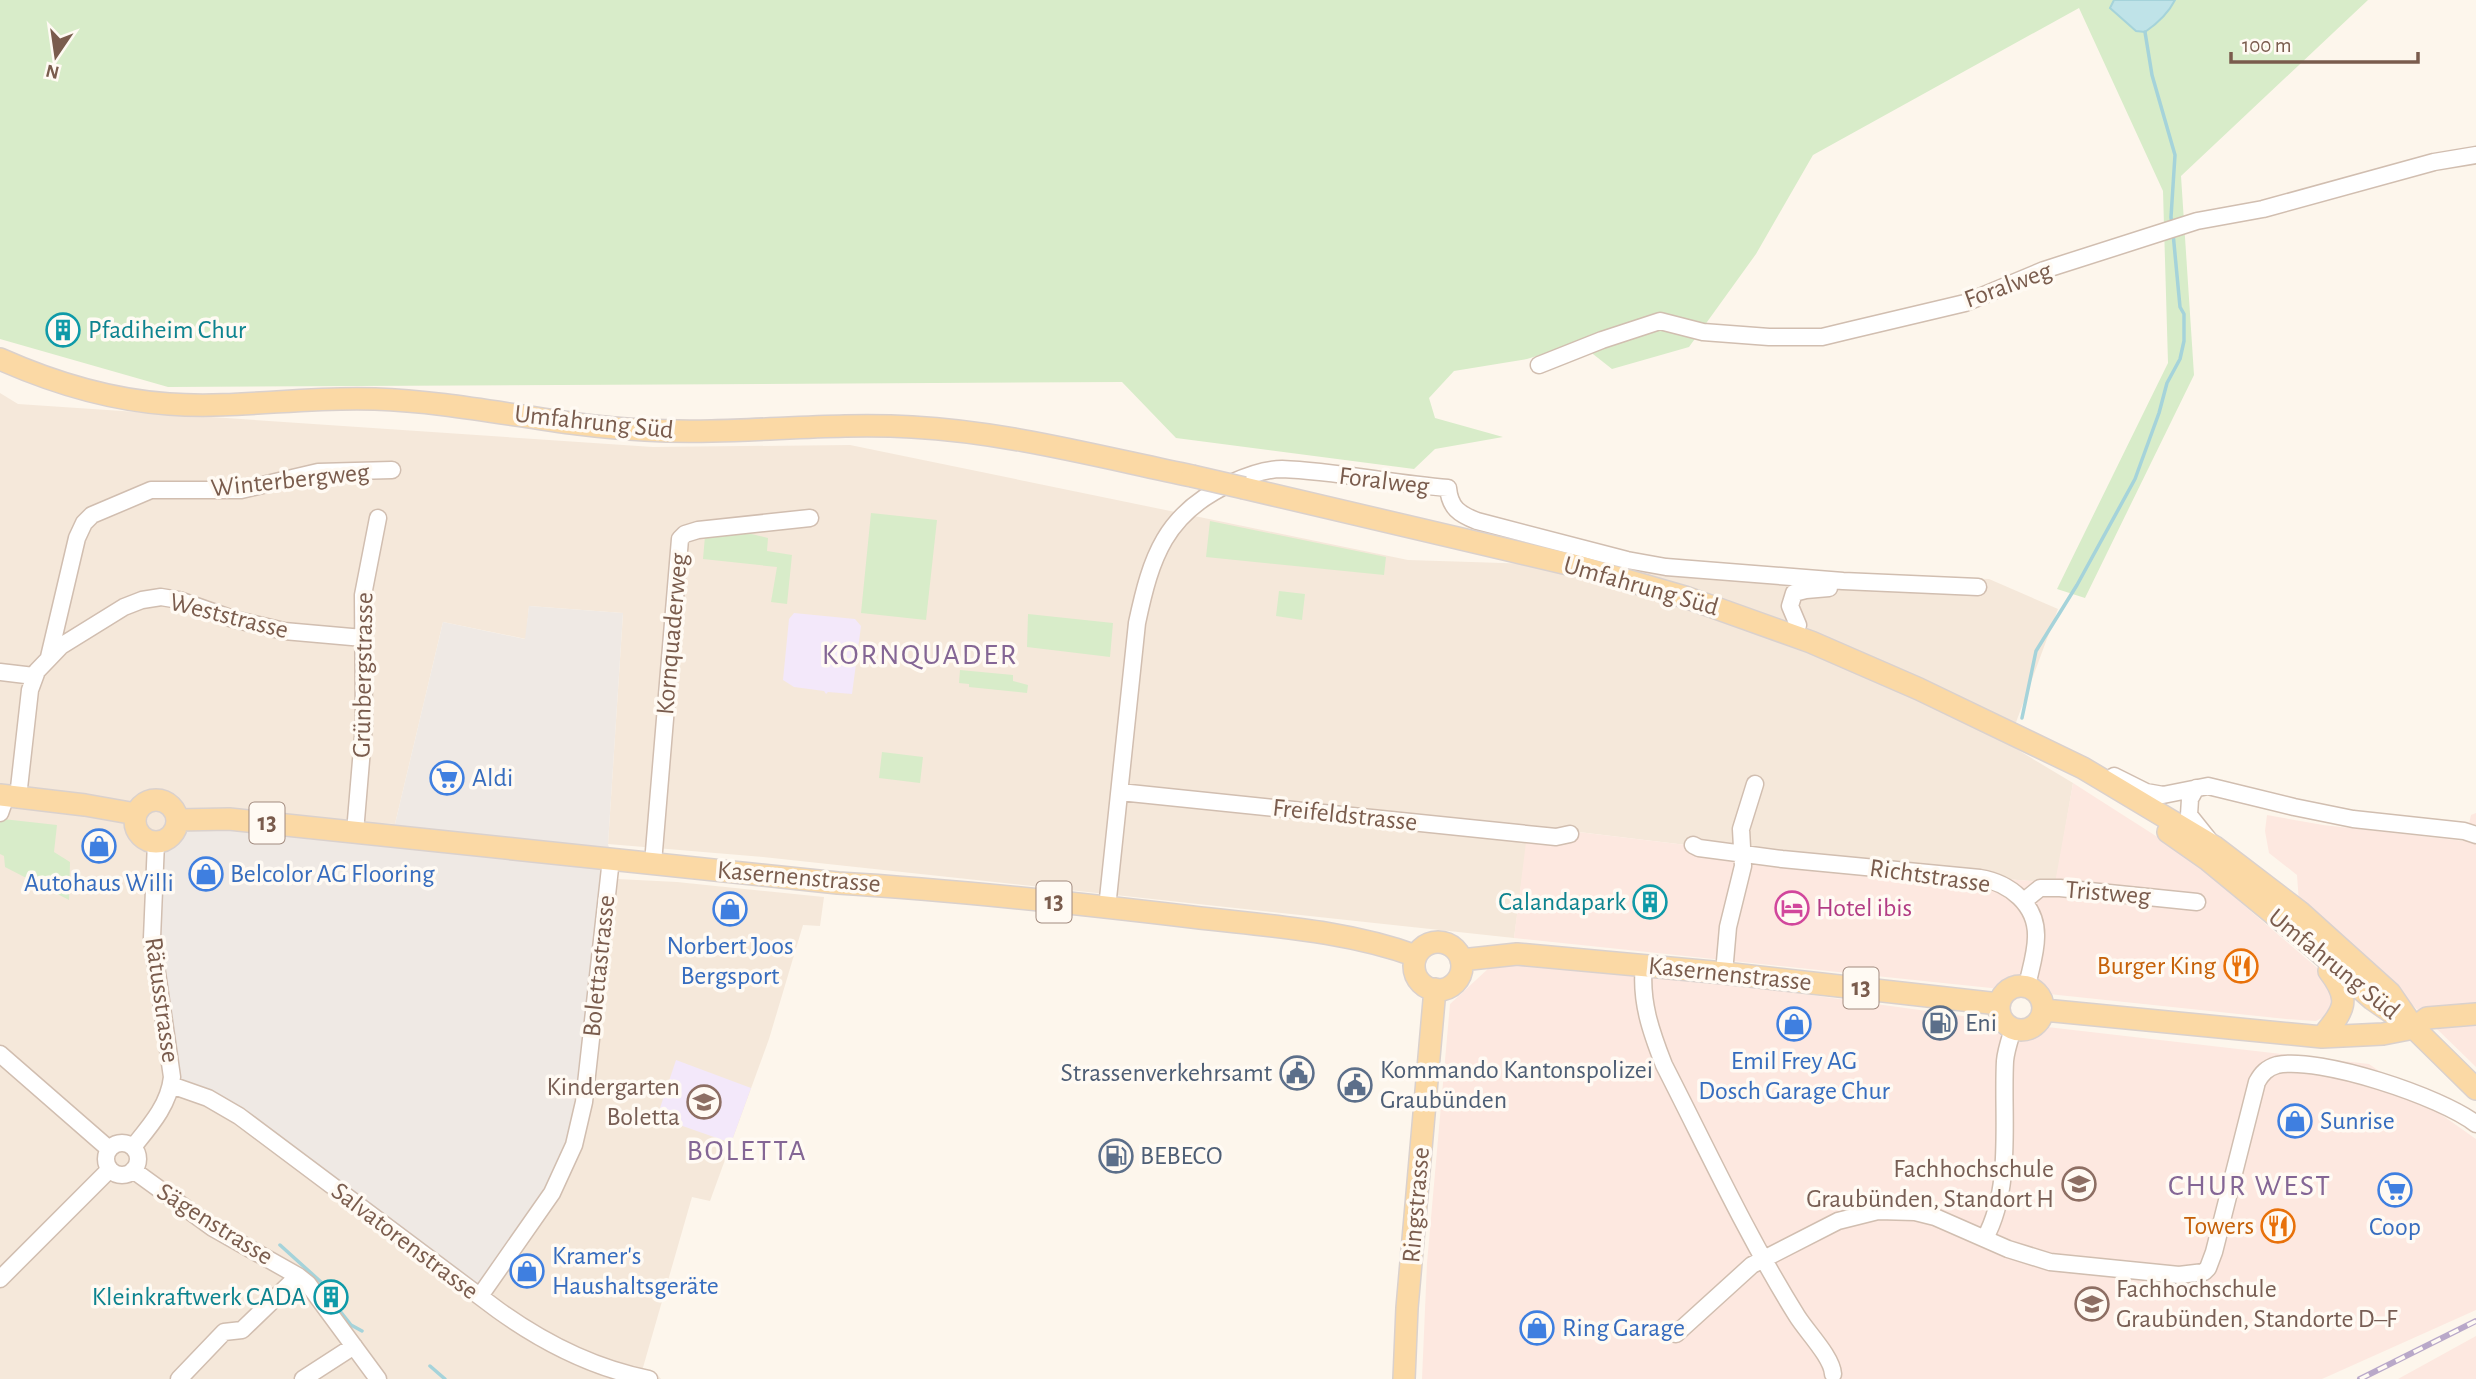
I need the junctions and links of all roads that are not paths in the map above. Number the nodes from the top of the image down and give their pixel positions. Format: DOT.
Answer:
graph roads {
  1 [pos="2476,155"];
  2 [pos="0,359"];
  3 [pos="1539,365"];
  4 [pos="392,470"];
  5 [pos="378,518"];
  6 [pos="810,518"];
  7 [pos="1843,581"];
  8 [pos="1978,587"];
  9 [pos="1798,625"];
  10 [pos="363,638"];
  11 [pos="48,657"];
  12 [pos="0,673"];
  13 [pos="34,676"];
  14 [pos="2021,739"];
  15 [pos="2083,768"];
  16 [pos="1755,784"];
  17 [pos="2196,789"];
  18 [pos="1120,792"];
  19 [pos="6,800"];
  20 [pos="136,814"];
  21 [pos="178,820"];
  22 [pos="355,832"];
  23 [pos="1570,834"];
  24 [pos="2476,835"];
  25 [pos="156,842"];
  26 [pos="1693,845"];
  27 [pos="2215,847"];
  28 [pos="1742,854"];
  29 [pos="611,859"];
  30 [pos="653,863"];
  31 [pos="2024,901"];
  32 [pos="2197,902"];
  33 [pos="1107,908"];
  34 [pos="2310,943"];
  35 [pos="1416,956"];
  36 [pos="1461,960"];
  37 [pos="1644,965"];
  38 [pos="1724,973"];
  39 [pos="2027,986"];
  40 [pos="1435,989"];
  41 [pos="1999,1004"];
  42 [pos="2044,1010"];
  43 [pos="2476,1014"];
  44 [pos="2414,1028"];
  45 [pos="2013,1029"];
  46 [pos="2322,1037"];
  47 [pos="0,1054"];
  48 [pos="171,1085"];
  49 [pos="2476,1089"];
  50 [pos="2476,1124"];
  51 [pos="133,1147"];
  52 [pos="108,1149"];
  53 [pos="110,1170"];
  54 [pos="133,1170"];
  55 [pos="1985,1238"];
  56 [pos="1765,1259"];
  57 [pos="2,1272"];
  58 [pos="298,1276"];
  59 [pos="480,1296"];
  60 [pos="1676,1334"];
  61 [pos="354,1346"];
  62 [pos="1837,1377"];
  63 [pos="179,1379"];
  64 [pos="303,1379"];
  65 [pos="377,1379"];
  66 [pos="649,1379"];
  67 [pos="1404,1379"];
  1 -- 3 [label="street, Foralweg"];
  2 -- 14 [label="main road, Umfahrung Süd, bridge"];
  4 -- 11 [label="street, Winterbergweg"];
  5 -- 10 [label="street, Grünbergstrasse"];
  6 -- 30 [label="street, Kornquaderweg"];
  7 -- 8 [label="street, Foralweg"];
  7 -- 9 [label="street"];
  7 -- 18 [label="street, Foralweg"];
  10 -- 11 [label="street, Weststrasse"];
  10 -- 22 [label="street, Grünbergstrasse"];
  11 -- 13 [label="street, Weststrasse"];
  12 -- 13 [label="street"];
  13 -- 19 [label="street, Weststrasse"];
  14 -- 15 [label="main road, Umfahrung Süd"];
  14 -- 34 [label="main road, Umfahrung Süd"];
  15 -- 17 [label="street"];
  15 -- 27 [label="main road, Umfahrung Süd"];
  16 -- 28 [label="street"];
  17 -- 24 [label="street"];
  17 -- 27 [label="street"];
  18 -- 23 [label="street, Freifeldstrasse"];
  18 -- 33 [label="street, Foralweg"];
  19 -- 20 [label="main road"];
  20 -- 21 [label="main road"];
  20 -- 25 [label="main road"];
  21 -- 22 [label="main road, Kasernenstrasse / 13"];
  21 -- 25 [label="main road"];
  22 -- 29 [label="main road, Kasernenstrasse / 13"];
  25 -- 48 [label="street, Rätusstrasse"];
  26 -- 28 [label="street"];
  27 -- 44 [label="main road, Umfahrung Süd"];
  28 -- 31 [label="street, Richtstrasse"];
  28 -- 38 [label="street"];
  29 -- 30 [label="main road, Kasernenstrasse / 13"];
  29 -- 59 [label="street, Bolettastrasse"];
  30 -- 33 [label="main road, Kasernenstrasse / 13"];
  31 -- 32 [label="street, Tristweg"];
  31 -- 39 [label="street, Richtstrasse"];
  33 -- 35 [label="main road, Kasernenstrasse / 13"];
  34 -- 44 [label="main road, Umfahrung Süd"];
  34 -- 46 [label="main road"];
  35 -- 36 [label="main road"];
  35 -- 40 [label="main road"];
  36 -- 37 [label="main road, Kasernenstrasse / 13"];
  36 -- 40 [label="main road"];
  37 -- 38 [label="main road, Kasernenstrasse / 13"];
  37 -- 56 [label="street"];
  38 -- 41 [label="main road, Kasernenstrasse / 13"];
  39 -- 41 [label="main road"];
  39 -- 42 [label="main road"];
  40 -- 67 [label="main road, Ringstrasse"];
  41 -- 45 [label="main road"];
  42 -- 45 [label="main road"];
  42 -- 46 [label="main road"];
  43 -- 44 [label="main road"];
  44 -- 46 [label="main road"];
  44 -- 49 [label="main road"];
  45 -- 55 [label="street"];
  47 -- 52 [label="street"];
  48 -- 51 [label="street, Rätusstrasse"];
  48 -- 59 [label="street, Salvatorenstrasse"];
  50 -- 55 [label="street"];
  51 -- 52 [label="street"];
  51 -- 54 [label="street"];
  52 -- 53 [label="street"];
  53 -- 54 [label="street"];
  53 -- 57 [label="street"];
  54 -- 58 [label="street, Sägenstrasse"];
  55 -- 56 [label="street"];
  56 -- 60 [label="street"];
  56 -- 62 [label="street"];
  58 -- 61 [label="street, Sägenstrasse"];
  58 -- 63 [label="street, Sägenstrasse"];
  59 -- 66 [label="street, Salvatorenstrasse"];
  61 -- 64 [label="street"];
  61 -- 65 [label="street, Sägenstrasse"];
}
